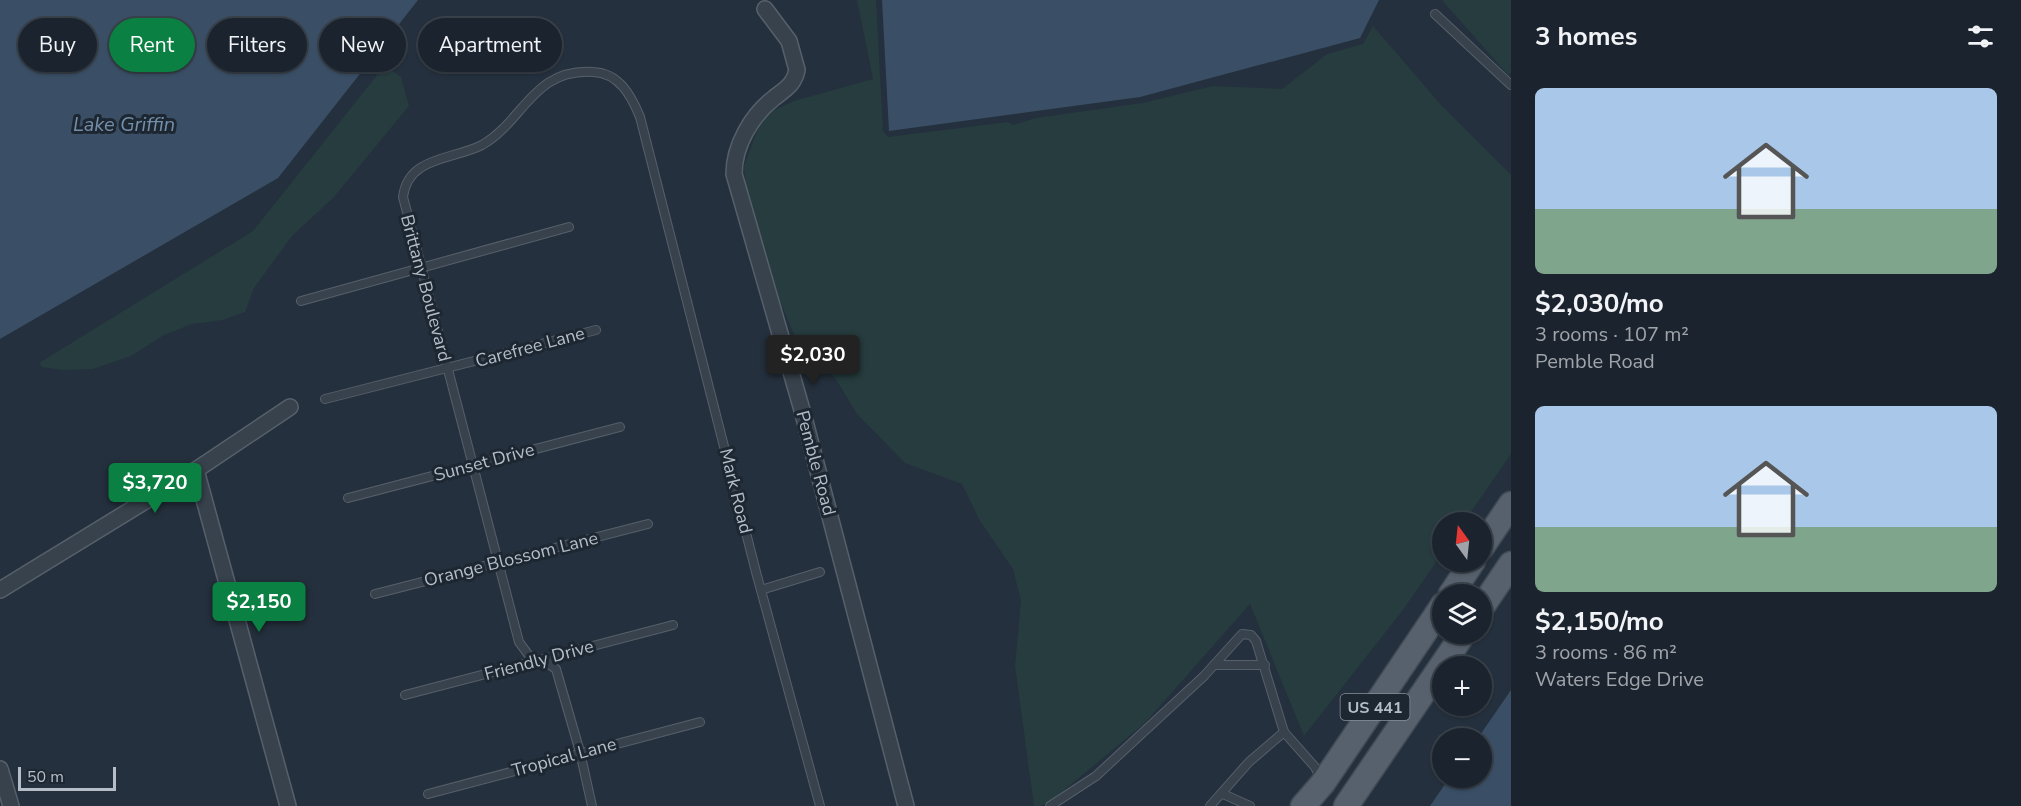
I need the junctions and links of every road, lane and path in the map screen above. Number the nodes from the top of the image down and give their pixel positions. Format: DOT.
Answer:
graph roads {
  1 [pos="765,9"];
  2 [pos="1435,14"];
  3 [pos="1511,85"];
  4 [pos="654,176"];
  5 [pos="569,227"];
  6 [pos="421,269"];
  7 [pos="301,301"];
  8 [pos="596,330"];
  9 [pos="447,369"];
  10 [pos="325,399"];
  11 [pos="290,407"];
  12 [pos="620,427"];
  13 [pos="472,465"];
  14 [pos="196,470"];
  15 [pos="348,498"];
  16 [pos="1511,504"];
  17 [pos="648,524"];
  18 [pos="1492,532"];
  19 [pos="498,562"];
  20 [pos="1511,564"];
  21 [pos="820,572"];
  22 [pos="0,590"];
  23 [pos="761,590"];
  24 [pos="1492,592"];
  25 [pos="375,594"];
  26 [pos="1432,622"];
  27 [pos="673,625"];
  28 [pos="1456,644"];
  29 [pos="540,659"];
  30 [pos="1214,665"];
  31 [pos="1265,665"];
  32 [pos="405,695"];
  33 [pos="700,722"];
  34 [pos="1284,732"];
  35 [pos="580,752"];
  36 [pos="0,769"];
  37 [pos="428,794"];
  38 [pos="1223,794"];
  39 [pos="1321,794"];
  40 [pos="10,806"];
  41 [pos="288,806"];
  42 [pos="592,806"];
  43 [pos="820,806"];
  44 [pos="906,806"];
  45 [pos="1050,806"];
  46 [pos="1210,806"];
  47 [pos="1250,806"];
  48 [pos="1303,806"];
  49 [pos="1346,806"];
  1 -- 44 [label="street, Pemble Road"];
  2 -- 3 [label="lane"];
  4 -- 6 [label="lane, Brittany Boulevard"];
  4 -- 23 [label="lane, Mark Road"];
  5 -- 6 [label="lane"];
  6 -- 7 [label="lane"];
  6 -- 9 [label="lane, Brittany Boulevard"];
  8 -- 9 [label="lane, Carefree Lane"];
  9 -- 10 [label="lane, Carefree Lane"];
  9 -- 13 [label="lane, Brittany Boulevard"];
  11 -- 14 [label="street"];
  12 -- 13 [label="lane, Sunset Drive"];
  13 -- 15 [label="lane, Sunset Drive"];
  13 -- 19 [label="lane, Brittany Boulevard"];
  14 -- 22 [label="street"];
  14 -- 41 [label="street"];
  16 -- 18 [label="main road"];
  17 -- 19 [label="lane, Orange Blossom Lane"];
  19 -- 25 [label="lane, Orange Blossom Lane"];
  19 -- 29 [label="lane, Brittany Boulevard"];
  20 -- 24 [label="main road"];
  21 -- 23 [label="lane"];
  23 -- 43 [label="lane, Mark Road"];
  26 -- 39 [label="main road, US 441"];
  27 -- 29 [label="lane, Friendly Drive"];
  28 -- 49 [label="main road, US 441"];
  29 -- 32 [label="lane, Friendly Drive"];
  29 -- 35 [label="lane, Brittany Boulevard"];
  30 -- 31 [label="lane"];
  30 -- 31 [label="lane"];
  30 -- 45 [label="lane"];
  31 -- 34 [label="lane"];
  33 -- 35 [label="lane, Tropical Lane"];
  34 -- 38 [label="lane"];
  34 -- 39 [label="lane"];
  35 -- 37 [label="lane, Tropical Lane"];
  35 -- 42 [label="lane, Brittany Boulevard"];
  36 -- 40 [label="street"];
  38 -- 46 [label="lane"];
  38 -- 47 [label="lane"];
  39 -- 48 [label="main road, US 441"];
}
